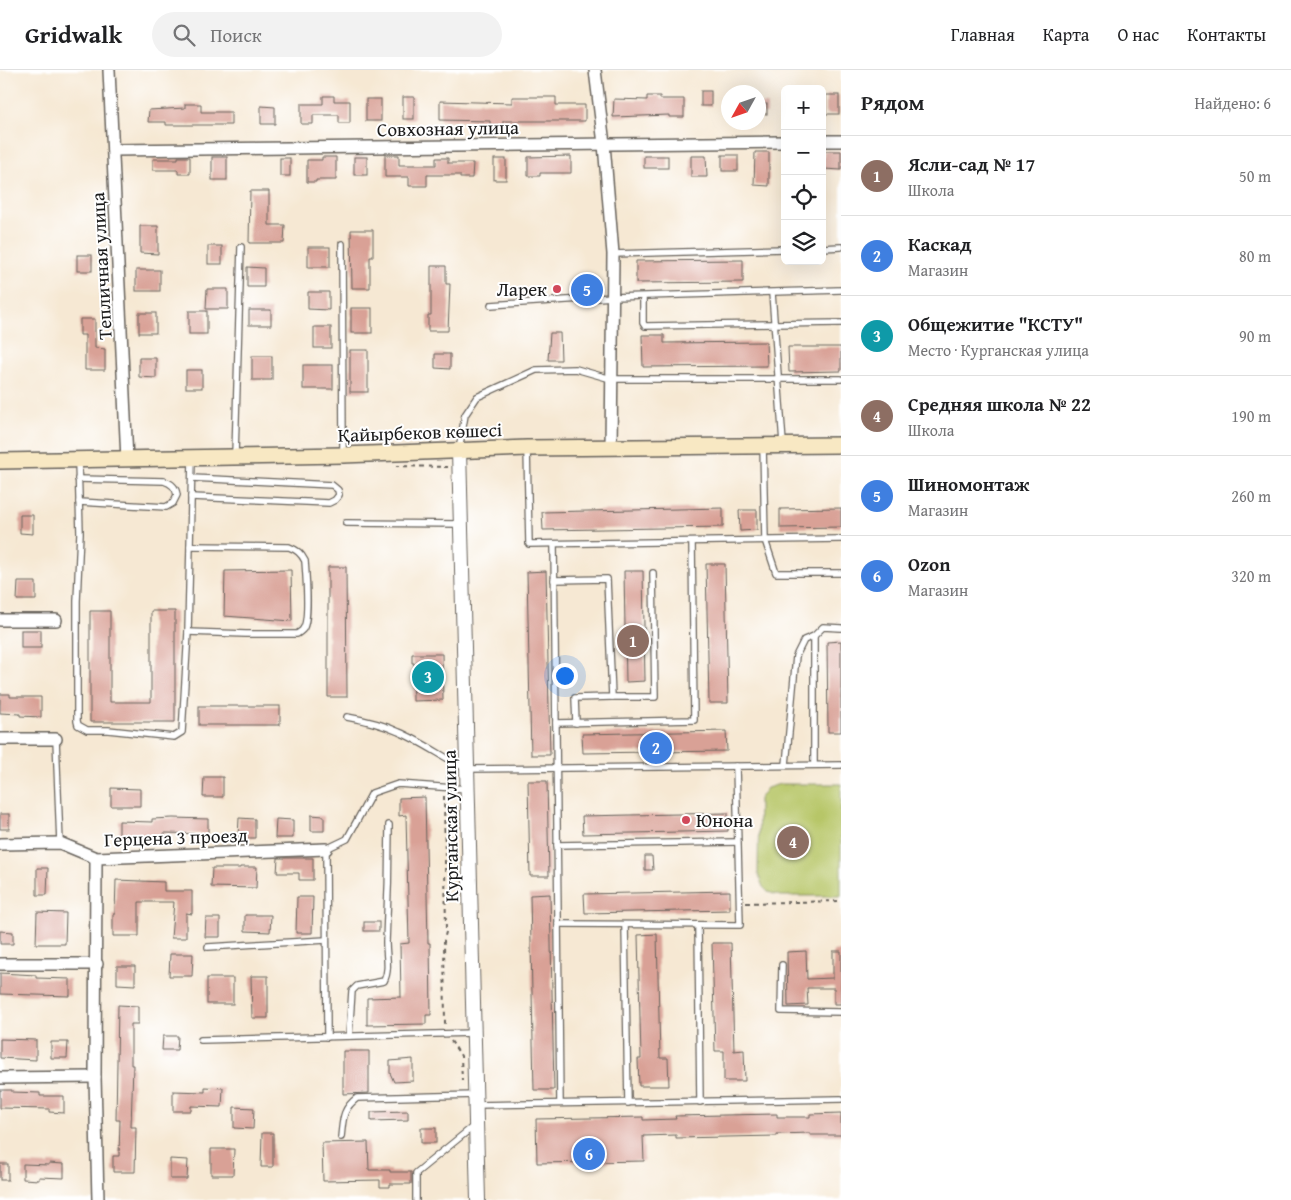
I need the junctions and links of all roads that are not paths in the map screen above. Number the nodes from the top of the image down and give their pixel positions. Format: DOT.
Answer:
graph roads {
  1 [pos="109,70"];
  2 [pos="595,70"];
  3 [pos="826,141"];
  4 [pos="841,141"];
  5 [pos="781,142"];
  6 [pos="604,144"];
  7 [pos="113,150"];
  8 [pos="342,244"];
  9 [pos="241,247"];
  10 [pos="841,247"];
  11 [pos="826,248"];
  12 [pos="781,249"];
  13 [pos="613,254"];
  14 [pos="841,290"];
  15 [pos="772,293"];
  16 [pos="613,297"];
  17 [pos="643,297"];
  18 [pos="491,304"];
  19 [pos="841,323"];
  20 [pos="611,379"];
  21 [pos="841,379"];
  22 [pos="841,445"];
  23 [pos="763,446"];
  24 [pos="783,446"];
  25 [pos="528,448"];
  26 [pos="611,448"];
  27 [pos="459,450"];
  28 [pos="343,455"];
  29 [pos="192,458"];
  30 [pos="235,458"];
  31 [pos="127,460"];
  32 [pos="0,461"];
  33 [pos="78,461"];
  34 [pos="192,478"];
  35 [pos="78,479"];
  36 [pos="191,497"];
  37 [pos="79,502"];
  38 [pos="346,523"];
  39 [pos="461,524"];
  40 [pos="841,539"];
  41 [pos="765,540"];
  42 [pos="692,542"];
  43 [pos="554,544"];
  44 [pos="190,546"];
  45 [pos="653,573"];
  46 [pos="841,574"];
  47 [pos="554,580"];
  48 [pos="0,620"];
  49 [pos="56,620"];
  50 [pos="841,628"];
  51 [pos="188,632"];
  52 [pos="814,636"];
  53 [pos="612,697"];
  54 [pos="347,717"];
  55 [pos="576,723"];
  56 [pos="556,724"];
  57 [pos="0,739"];
  58 [pos="56,739"];
  59 [pos="814,765"];
  60 [pos="841,765"];
  61 [pos="736,766"];
  62 [pos="786,766"];
  63 [pos="556,768"];
  64 [pos="467,769"];
  65 [pos="468,789"];
  66 [pos="389,824"];
  67 [pos="738,842"];
  68 [pos="0,844"];
  69 [pos="60,844"];
  70 [pos="557,845"];
  71 [pos="326,850"];
  72 [pos="96,858"];
  73 [pos="558,924"];
  74 [pos="625,925"];
  75 [pos="698,925"];
  76 [pos="326,940"];
  77 [pos="208,948"];
  78 [pos="0,964"];
  79 [pos="97,964"];
  80 [pos="782,965"];
  81 [pos="841,1012"];
  82 [pos="474,1033"];
  83 [pos="350,1036"];
  84 [pos="327,1037"];
  85 [pos="202,1040"];
  86 [pos="95,1077"];
  87 [pos="0,1078"];
  88 [pos="472,1098"];
  89 [pos="841,1099"];
  90 [pos="700,1102"];
  91 [pos="628,1103"];
  92 [pos="560,1104"];
  93 [pos="476,1124"];
  94 [pos="341,1137"];
  95 [pos="98,1200"];
  96 [pos="416,1200"];
  97 [pos="478,1200"];
  1 -- 7 [label="street, Тепличная улица"];
  2 -- 6 [label="street"];
  3 -- 4 [label="street"];
  5 -- 6 [label="street, Совхозная улица"];
  6 -- 7 [label="street, Совхозная улица"];
  6 -- 13 [label="street"];
  7 -- 31 [label="street, Тепличная улица"];
  8 -- 28 [label="lane"];
  9 -- 30 [label="lane"];
  10 -- 11 [label="lane"];
  12 -- 13 [label="lane"];
  13 -- 16 [label="street"];
  14 -- 15 [label="lane"];
  15 -- 17 [label="lane"];
  15 -- 24 [label="lane"];
  16 -- 17 [label="lane"];
  16 -- 18 [label="lane"];
  16 -- 20 [label="street"];
  17 -- 19 [label="lane"];
  20 -- 21 [label="lane"];
  20 -- 26 [label="street"];
  20 -- 27 [label="lane"];
  22 -- 24 [label="main road, Қайырбеков көшесі"];
  23 -- 24 [label="main road, Қайырбеков көшесі"];
  23 -- 26 [label="main road, Қайырбеков көшесі"];
  23 -- 41 [label="lane"];
  25 -- 26 [label="main road, Қайырбеков көшесі"];
  25 -- 27 [label="main road, Қайырбеков көшесі"];
  25 -- 43 [label="lane"];
  27 -- 28 [label="main road, Қайырбеков көшесі"];
  27 -- 39 [label="street, Курганская улица"];
  28 -- 30 [label="main road, Қайырбеков көшесі"];
  29 -- 30 [label="main road, Қайырбеков көшесі"];
  29 -- 31 [label="main road, Қайырбеков көшесі"];
  29 -- 34 [label="lane"];
  31 -- 33 [label="main road, Қайырбеков көшесі"];
  32 -- 33 [label="main road, Қайырбеков көшесі"];
  33 -- 35 [label="lane"];
  34 -- 36 [label="lane"];
  34 -- 36 [label="lane"];
  35 -- 37 [label="lane"];
  35 -- 37 [label="lane"];
  36 -- 44 [label="lane"];
  37 -- 51 [label="lane"];
  38 -- 39 [label="lane"];
  39 -- 64 [label="street, Курганская улица"];
  40 -- 41 [label="lane"];
  41 -- 42 [label="lane"];
  41 -- 46 [label="lane"];
  42 -- 43 [label="lane"];
  42 -- 55 [label="lane"];
  43 -- 47 [label="lane"];
  44 -- 51 [label="lane"];
  44 -- 51 [label="lane"];
  45 -- 53 [label="lane"];
  47 -- 53 [label="lane"];
  47 -- 56 [label="lane"];
  48 -- 49 [label="street"];
  50 -- 52 [label="lane"];
  52 -- 59 [label="lane"];
  52 -- 62 [label="lane"];
  53 -- 55 [label="lane"];
  54 -- 64 [label="lane"];
  55 -- 56 [label="lane"];
  56 -- 63 [label="lane"];
  57 -- 58 [label="street"];
  58 -- 69 [label="lane"];
  59 -- 60 [label="lane"];
  59 -- 62 [label="lane"];
  61 -- 62 [label="lane"];
  61 -- 63 [label="lane"];
  61 -- 67 [label="lane"];
  63 -- 64 [label="lane"];
  63 -- 70 [label="lane"];
  64 -- 65 [label="street, Курганская улица"];
  65 -- 71 [label="lane"];
  65 -- 82 [label="street, Курганская улица"];
  66 -- 83 [label="lane"];
  67 -- 70 [label="lane"];
  67 -- 75 [label="lane"];
  68 -- 69 [label="street, Герцена 3 проезд"];
  69 -- 72 [label="street, Герцена 3 проезд"];
  70 -- 73 [label="lane"];
  71 -- 72 [label="street, Герцена 3 проезд"];
  71 -- 76 [label="lane"];
  72 -- 79 [label="street"];
  73 -- 74 [label="lane"];
  73 -- 92 [label="lane"];
  74 -- 75 [label="lane"];
  74 -- 91 [label="lane"];
  75 -- 90 [label="lane"];
  76 -- 77 [label="lane"];
  76 -- 84 [label="lane"];
  78 -- 79 [label="street"];
  79 -- 86 [label="street"];
  80 -- 81 [label="lane"];
  82 -- 83 [label="lane"];
  82 -- 88 [label="street, Курганская улица"];
  83 -- 84 [label="lane"];
  84 -- 85 [label="lane"];
  86 -- 87 [label="street"];
  86 -- 95 [label="street"];
  88 -- 92 [label="lane"];
  88 -- 93 [label="street, Курганская улица"];
  88 -- 94 [label="lane"];
  89 -- 90 [label="lane"];
  90 -- 91 [label="lane"];
  91 -- 92 [label="lane"];
  93 -- 96 [label="lane"];
  93 -- 97 [label="street, Курганская улица"];
}
